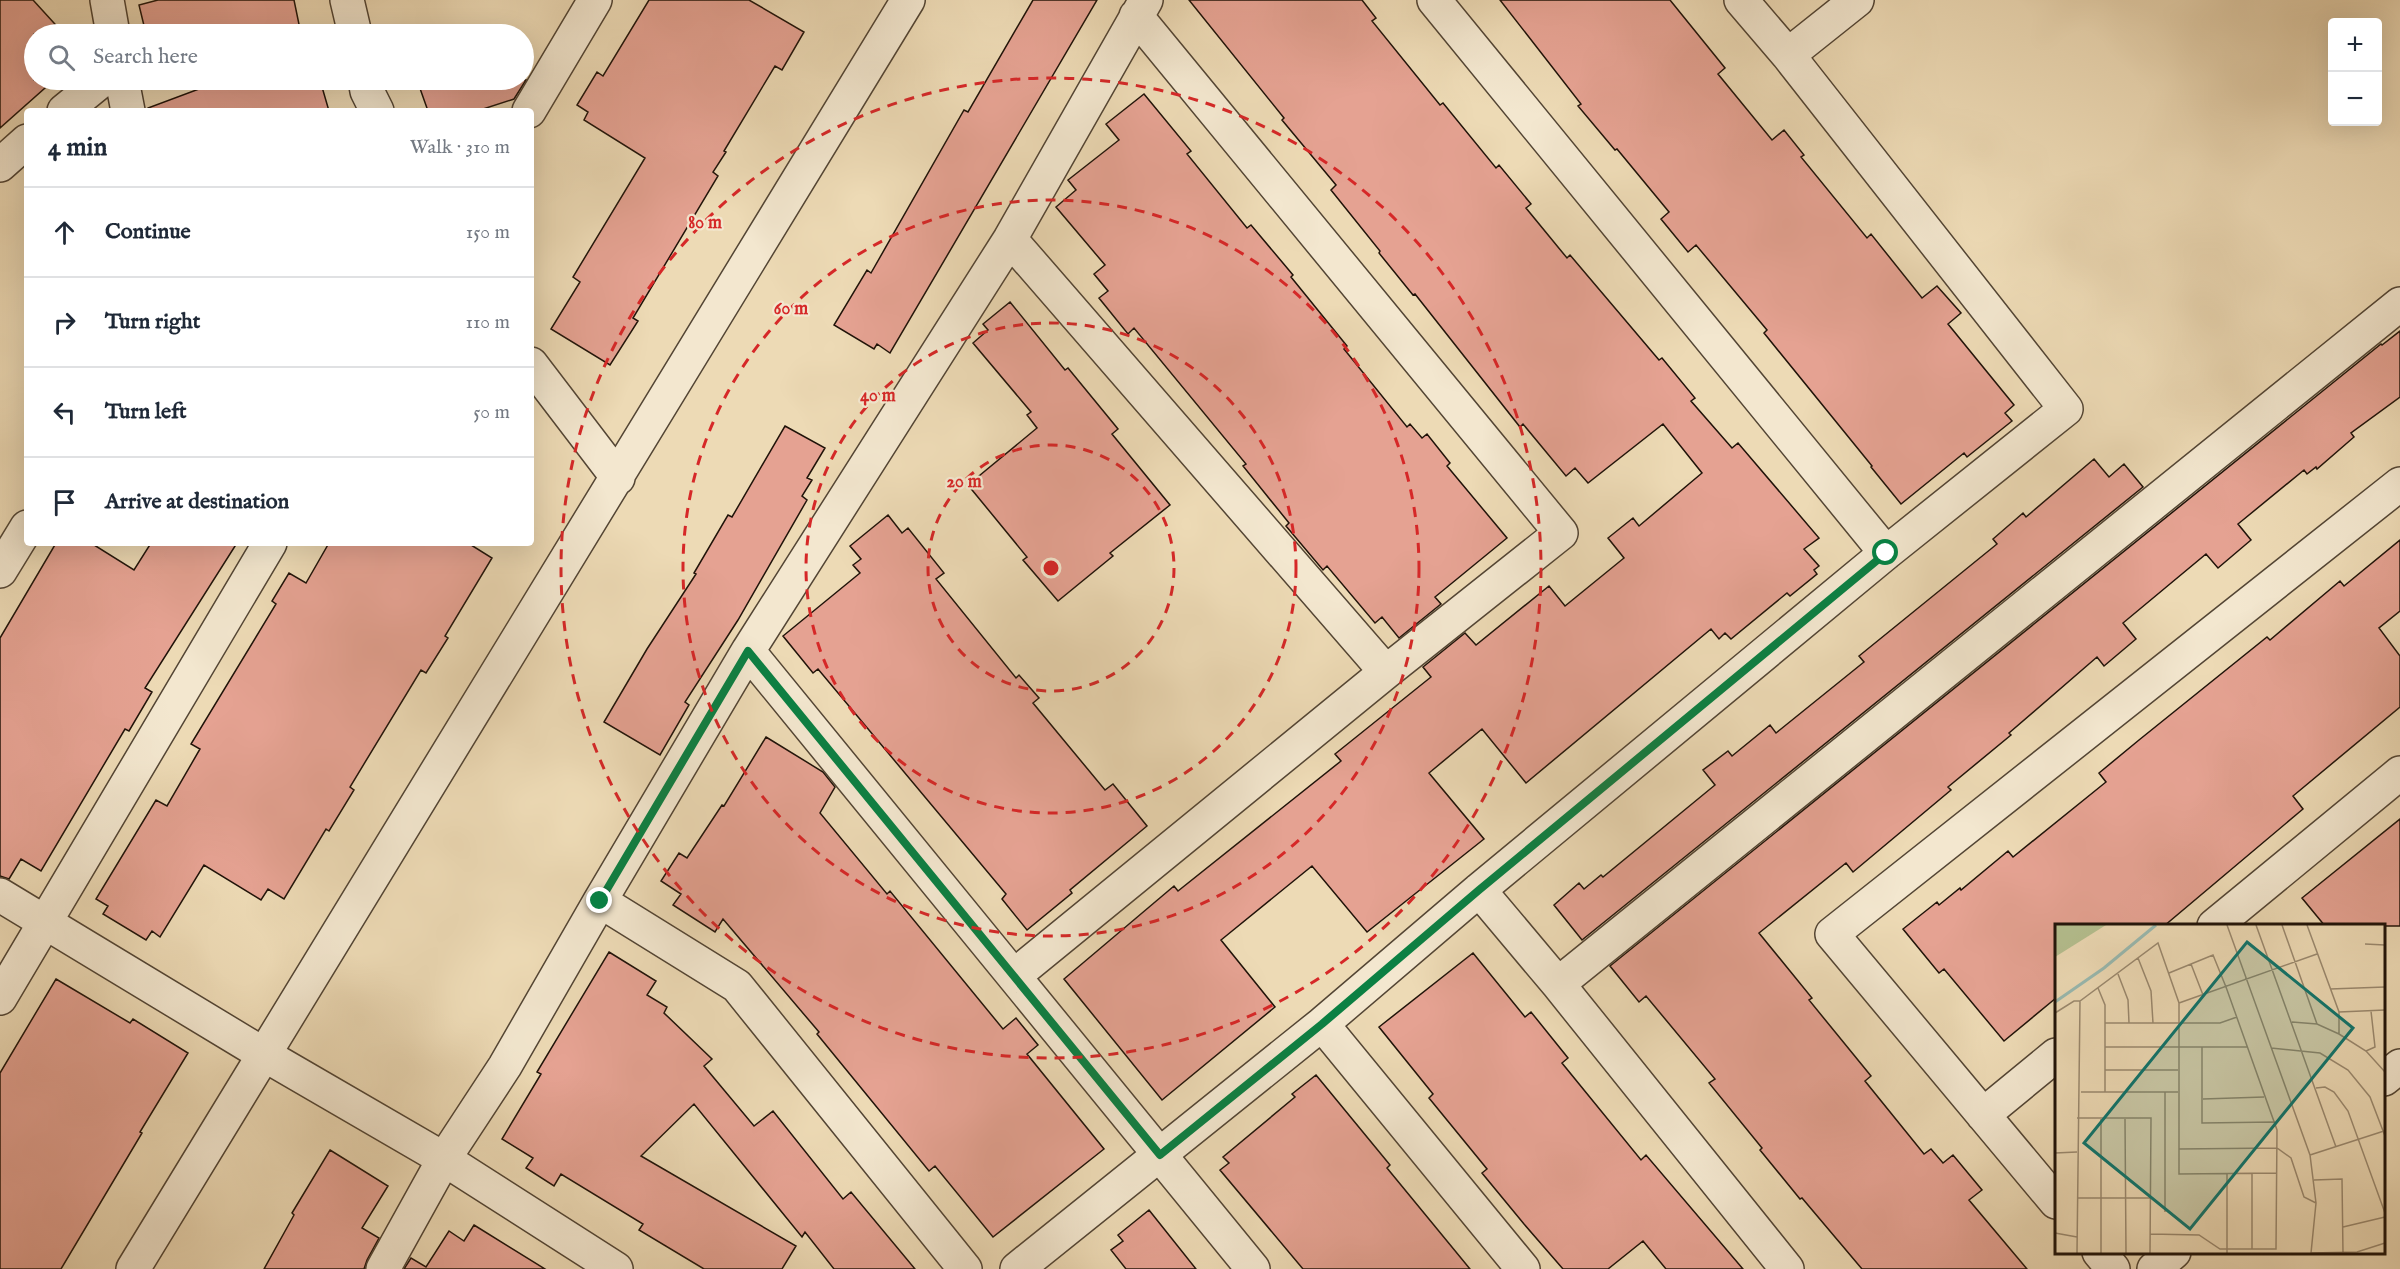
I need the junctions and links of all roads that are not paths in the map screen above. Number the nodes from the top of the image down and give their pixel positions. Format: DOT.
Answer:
graph roads {
  1 [pos="107,0"];
  2 [pos="347,0"];
  3 [pos="595,0"];
  4 [pos="908,0"];
  5 [pos="1434,0"];
  6 [pos="1741,0"];
  7 [pos="1857,0"];
  8 [pos="1141,8"];
  9 [pos="111,24"];
  10 [pos="353,24"];
  11 [pos="1788,55"];
  12 [pos="90,90"];
  13 [pos="124,90"];
  14 [pos="367,90"];
  15 [pos="68,108"];
  16 [pos="127,108"];
  17 [pos="376,108"];
  18 [pos="531,108"];
  19 [pos="24,144"];
  20 [pos="0,165"];
  21 [pos="1010,239"];
  22 [pos="2400,304"];
  23 [pos="534,368"];
  24 [pos="618,478"];
  25 [pos="2400,484"];
  26 [pos="24,532"];
  27 [pos="268,546"];
  28 [pos="1886,553"];
  29 [pos="0,571"];
  30 [pos="748,651"];
  31 [pos="1386,672"];
  32 [pos="2400,773"];
  33 [pos="1479,890"];
  34 [pos="0,895"];
  35 [pos="600,901"];
  36 [pos="46,922"];
  37 [pos="2216,924"];
  38 [pos="1014,976"];
  39 [pos="1558,984"];
  40 [pos="0,999"];
  41 [pos="1322,1024"];
  42 [pos="263,1054"];
  43 [pos="2055,1055"];
  44 [pos="2400,1066"];
  45 [pos="2385,1078"];
  46 [pos="1983,1115"];
  47 [pos="1160,1155"];
  48 [pos="444,1159"];
  49 [pos="2055,1201"];
  50 [pos="2101,1254"];
  51 [pos="2172,1254"];
  52 [pos="133,1269"];
  53 [pos="383,1269"];
  54 [pos="616,1269"];
  55 [pos="965,1269"];
  56 [pos="1017,1269"];
  57 [pos="1253,1269"];
  58 [pos="1523,1269"];
  59 [pos="1787,1269"];
  60 [pos="2113,1269"];
  61 [pos="2154,1269"];
  1 -- 9 [label="street"];
  2 -- 10 [label="street"];
  3 -- 18 [label="street"];
  4 -- 24 [label="street"];
  5 -- 28 [label="street"];
  6 -- 11 [label="street"];
  7 -- 11 [label="street"];
  8 -- 21 [label="street"];
  8 -- 31 [label="street"];
  11 -- 28 [label="street"];
  12 -- 15 [label="street"];
  13 -- 16 [label="street"];
  14 -- 17 [label="street"];
  19 -- 20 [label="street"];
  21 -- 30 [label="street"];
  21 -- 31 [label="street"];
  22 -- 39 [label="street"];
  23 -- 24 [label="street"];
  24 -- 42 [label="street"];
  25 -- 46 [label="street"];
  26 -- 29 [label="street"];
  27 -- 36 [label="street"];
  28 -- 33 [label="street"];
  30 -- 35 [label="street"];
  30 -- 38 [label="street"];
  31 -- 38 [label="street"];
  32 -- 37 [label="street"];
  33 -- 39 [label="street"];
  33 -- 41 [label="street"];
  34 -- 36 [label="street"];
  35 -- 48 [label="street"];
  35 -- 55 [label="street"];
  36 -- 40 [label="street"];
  36 -- 42 [label="street"];
  38 -- 47 [label="street"];
  39 -- 59 [label="street"];
  41 -- 47 [label="street"];
  41 -- 58 [label="street"];
  42 -- 48 [label="street"];
  42 -- 52 [label="street"];
  43 -- 46 [label="street"];
  44 -- 45 [label="street"];
  46 -- 49 [label="street"];
  47 -- 56 [label="street"];
  47 -- 57 [label="street"];
  48 -- 53 [label="street"];
  48 -- 54 [label="street"];
  50 -- 60 [label="street"];
  51 -- 61 [label="street"];
}
